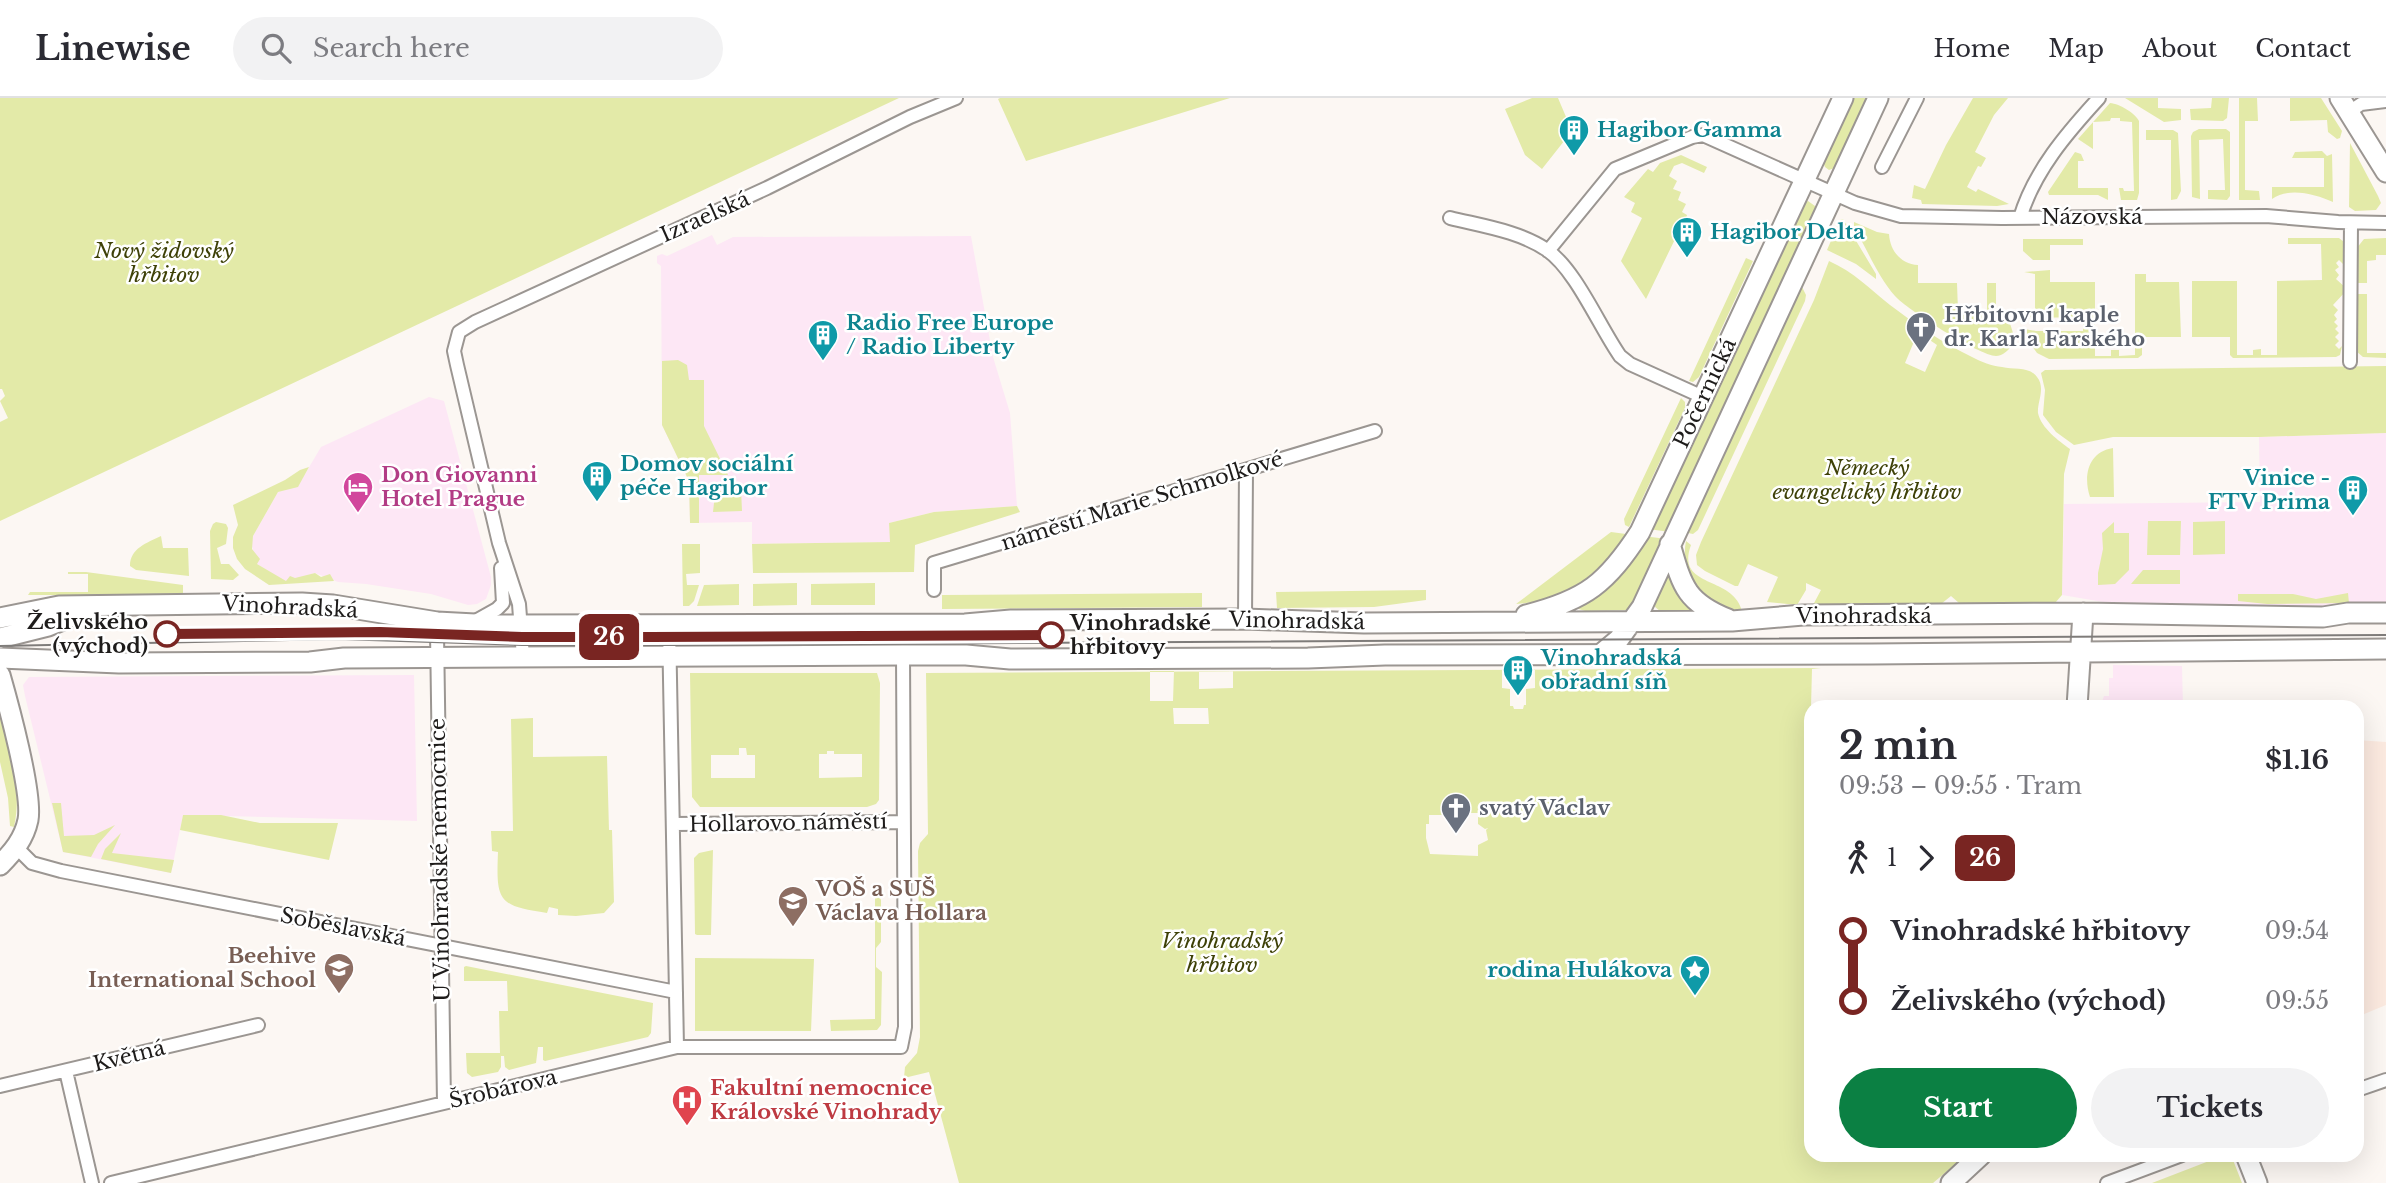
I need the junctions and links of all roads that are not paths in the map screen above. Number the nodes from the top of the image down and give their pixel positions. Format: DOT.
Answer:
graph roads {
  1 [pos="956,98"];
  2 [pos="1843,98"];
  3 [pos="1878,98"];
  4 [pos="1917,98"];
  5 [pos="2099,98"];
  6 [pos="2386,101"];
  7 [pos="2344,105"];
  8 [pos="1882,167"];
  9 [pos="2386,172"];
  10 [pos="1805,180"];
  11 [pos="1832,192"];
  12 [pos="1450,218"];
  13 [pos="2020,218"];
  14 [pos="2351,223"];
  15 [pos="2386,223"];
  16 [pos="1548,251"];
  17 [pos="2350,362"];
  18 [pos="1703,397"];
  19 [pos="1375,431"];
  20 [pos="1246,470"];
  21 [pos="499,543"];
  22 [pos="1670,544"];
  23 [pos="934,590"];
  24 [pos="99,605"];
  25 [pos="2083,613"];
  26 [pos="2386,613"];
  27 [pos="0,618"];
  28 [pos="1245,619"];
  29 [pos="1633,621"];
  30 [pos="1732,621"];
  31 [pos="448,622"];
  32 [pos="1501,622"];
  33 [pos="471,624"];
  34 [pos="522,625"];
  35 [pos="669,626"];
  36 [pos="0,638"];
  37 [pos="2386,649"];
  38 [pos="2080,653"];
  39 [pos="903,654"];
  40 [pos="1601,654"];
  41 [pos="670,656"];
  42 [pos="523,657"];
  43 [pos="0,658"];
  44 [pos="438,658"];
  45 [pos="0,675"];
  46 [pos="2077,700"];
  47 [pos="903,822"];
  48 [pos="673,824"];
  49 [pos="17,848"];
  50 [pos="0,866"];
  51 [pos="442,946"];
  52 [pos="677,992"];
  53 [pos="258,1025"];
  54 [pos="677,1047"];
  55 [pos="66,1071"];
  56 [pos="2386,1080"];
  57 [pos="0,1086"];
  58 [pos="2364,1088"];
  59 [pos="444,1103"];
  60 [pos="1974,1162"];
  61 [pos="2163,1162"];
  62 [pos="2249,1162"];
  63 [pos="92,1183"];
  64 [pos="111,1183"];
  65 [pos="1951,1183"];
  66 [pos="2107,1183"];
  67 [pos="2257,1183"];
  1 -- 21 [label="street, Izraelská"];
  2 -- 10 [label="main road, Počernická"];
  3 -- 11 [label="main road, Počernická"];
  4 -- 8 [label="street"];
  5 -- 13 [label="street"];
  6 -- 7 [label="street"];
  7 -- 9 [label="main road"];
  10 -- 11 [label="street, Názovská"];
  10 -- 16 [label="street, Názovská"];
  10 -- 18 [label="main road, Počernická"];
  11 -- 13 [label="street, Názovská"];
  11 -- 22 [label="main road, Počernická"];
  12 -- 16 [label="street"];
  13 -- 14 [label="street, Názovská"];
  14 -- 15 [label="street, Názovská"];
  14 -- 17 [label="street"];
  16 -- 18 [label="street"];
  18 -- 32 [label="main road, Počernická"];
  19 -- 20 [label="street, náměstí Marie Schmolkové"];
  20 -- 23 [label="street, náměstí Marie Schmolkové"];
  20 -- 28 [label="street"];
  21 -- 33 [label="street"];
  21 -- 34 [label="street"];
  22 -- 29 [label="main road, Počernická"];
  22 -- 30 [label="main road"];
  24 -- 27 [label="main road, Vinohradská"];
  24 -- 31 [label="main road, Vinohradská"];
  24 -- 36 [label="main road"];
  25 -- 26 [label="main road, Vinohradská"];
  25 -- 30 [label="main road, Vinohradská"];
  25 -- 38 [label="main road"];
  28 -- 32 [label="main road, Vinohradská"];
  28 -- 35 [label="main road, Vinohradská"];
  29 -- 30 [label="main road, Vinohradská"];
  29 -- 32 [label="main road, Vinohradská"];
  29 -- 40 [label="main road, Počernická"];
  31 -- 33 [label="main road, Vinohradská"];
  31 -- 44 [label="street, U Vinohradské nemocnice"];
  33 -- 34 [label="main road, Vinohradská"];
  34 -- 35 [label="main road, Vinohradská"];
  34 -- 42 [label="street"];
  35 -- 41 [label="street, Hollarovo náměstí"];
  37 -- 38 [label="main road, Vinohradská"];
  38 -- 40 [label="main road, Vinohradská"];
  38 -- 46 [label="main road"];
  39 -- 40 [label="main road, Vinohradská"];
  39 -- 41 [label="main road, Vinohradská"];
  39 -- 47 [label="street"];
  41 -- 42 [label="main road, Vinohradská"];
  41 -- 48 [label="street, Hollarovo náměstí"];
  42 -- 44 [label="main road, Vinohradská"];
  43 -- 44 [label="main road, Vinohradská"];
  44 -- 51 [label="street, U Vinohradské nemocnice"];
  45 -- 49 [label="main road"];
  47 -- 48 [label="street, Hollarovo náměstí"];
  47 -- 54 [label="street, Šrobárova"];
  48 -- 52 [label="street, Hollarovo náměstí"];
  49 -- 50 [label="main road"];
  49 -- 51 [label="street, Soběslavská"];
  51 -- 52 [label="street, Soběslavská"];
  51 -- 59 [label="street, U Vinohradské nemocnice"];
  52 -- 54 [label="street, Hollarovo náměstí"];
  53 -- 55 [label="street, Květná"];
  54 -- 59 [label="street, Šrobárova"];
  55 -- 57 [label="street, Květná"];
  55 -- 63 [label="street"];
  56 -- 58 [label="street"];
  59 -- 64 [label="street, Šrobárova"];
  60 -- 65 [label="main road"];
  61 -- 66 [label="street"];
  62 -- 67 [label="main road"];
}
